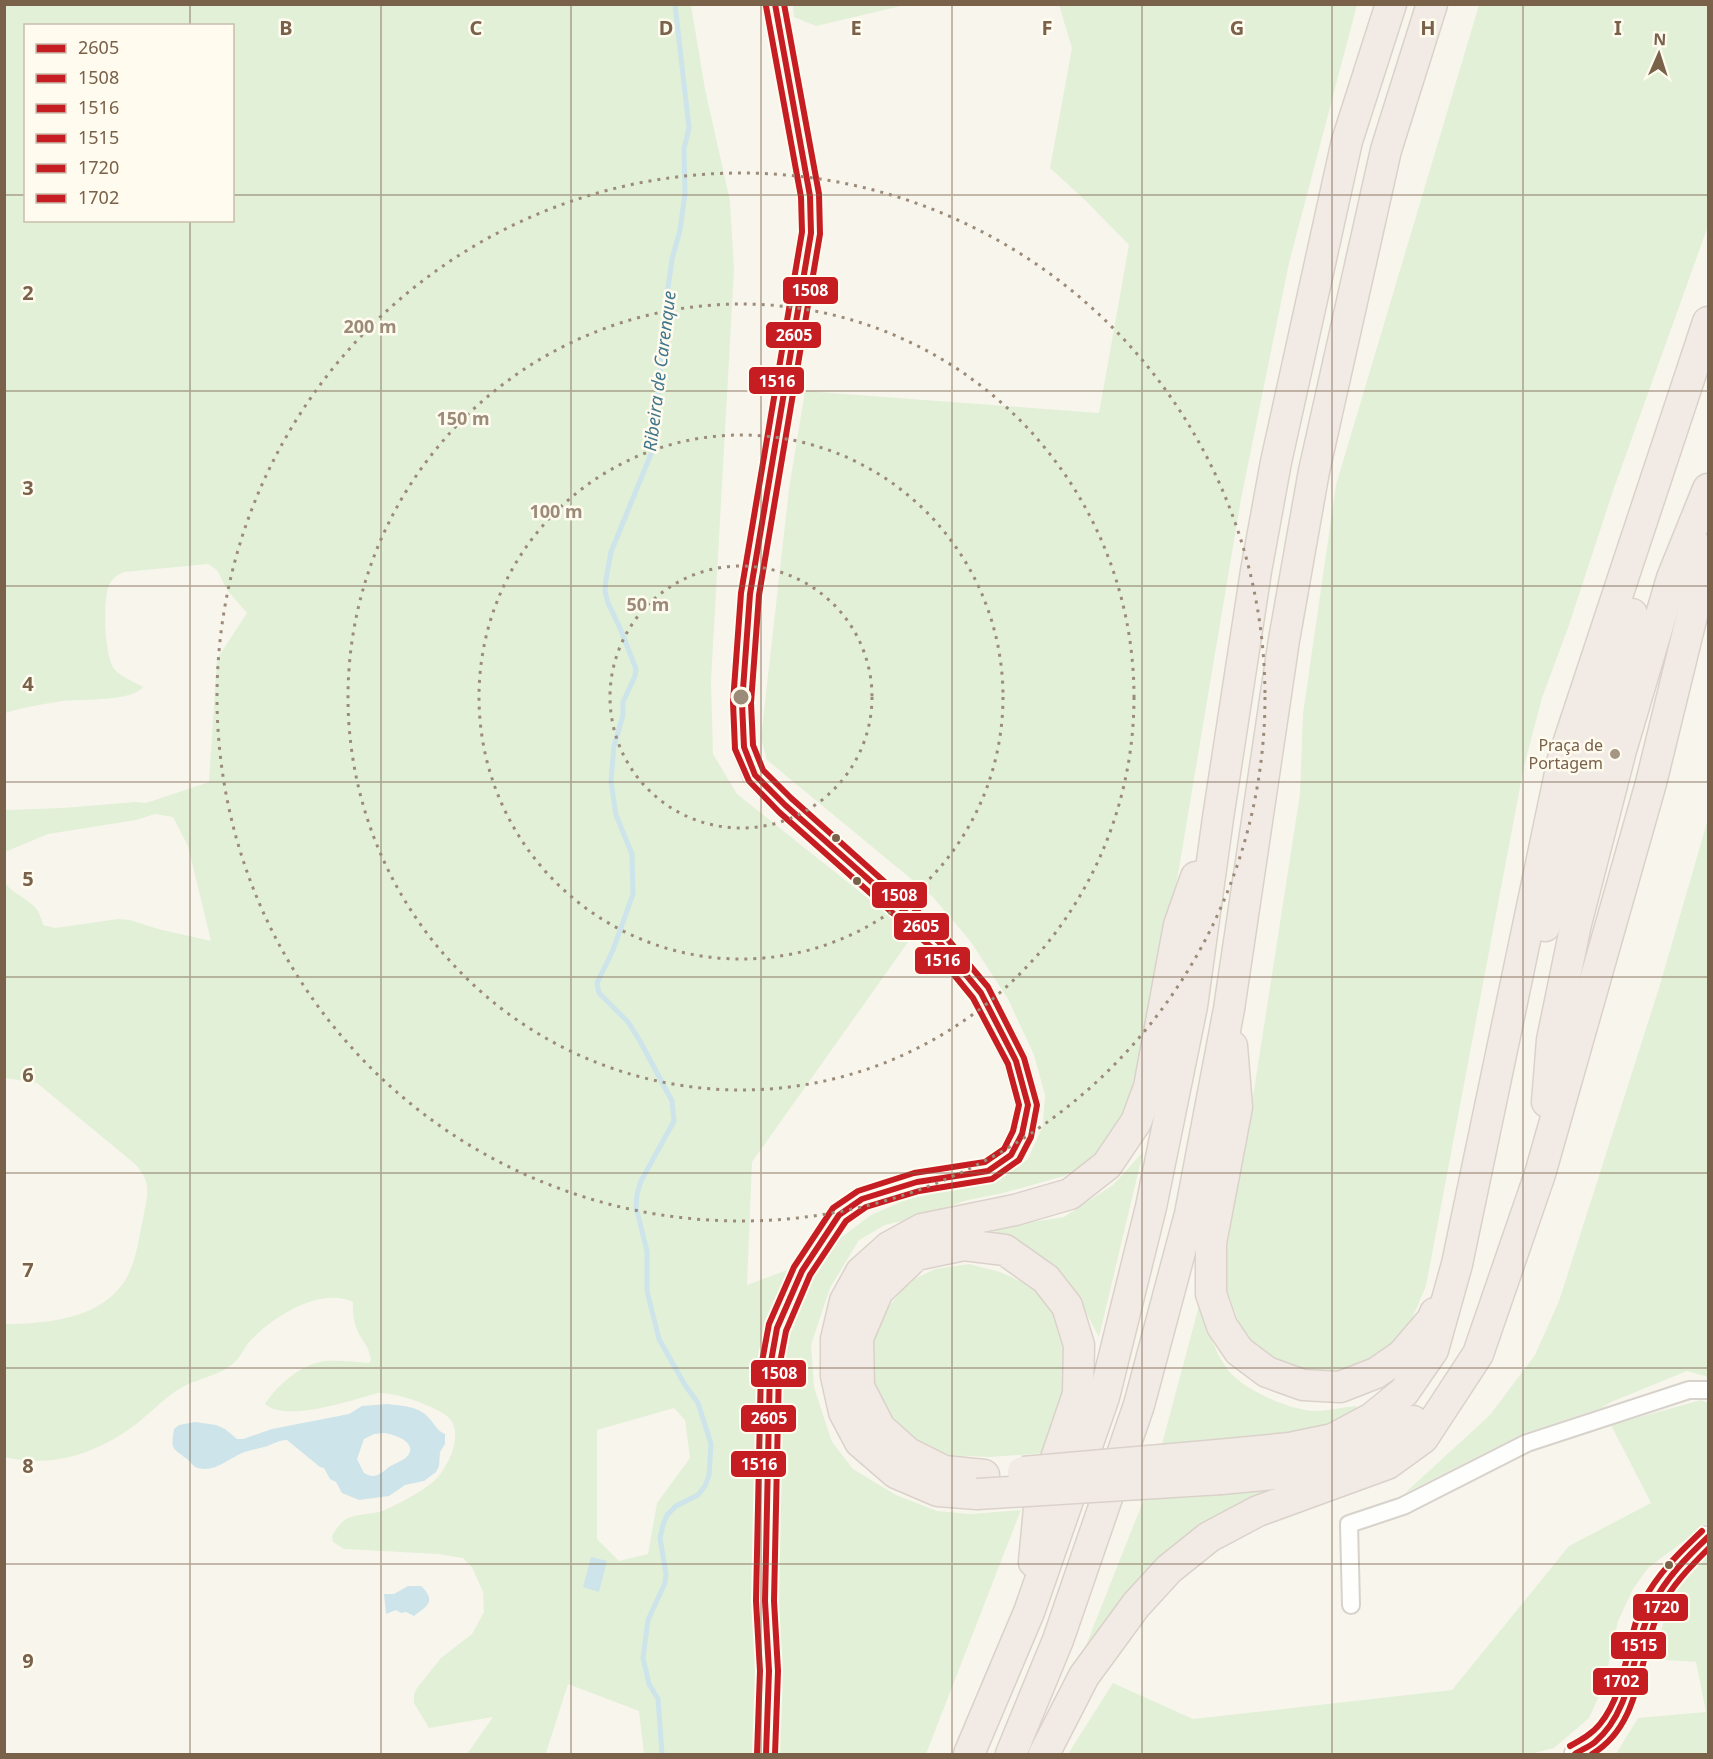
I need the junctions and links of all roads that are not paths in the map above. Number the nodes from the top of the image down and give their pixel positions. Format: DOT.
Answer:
graph roads {
  1 [pos="775,4"];
  2 [pos="1391,4"];
  3 [pos="1432,4"];
  4 [pos="1708,322"];
  5 [pos="1708,489"];
  6 [pos="1708,550"];
  7 [pos="1218,818"];
  8 [pos="1229,1009"];
  9 [pos="1540,1174"];
  10 [pos="1457,1264"];
  11 [pos="1708,1390"];
  12 [pos="1450,1398"];
  13 [pos="1219,1467"];
  14 [pos="981,1485"];
  15 [pos="1708,1538"];
  16 [pos="1351,1605"];
  17 [pos="1029,1612"];
  18 [pos="766,1753"];
  19 [pos="969,1755"];
  20 [pos="1011,1755"];
  21 [pos="1044,1755"];
  22 [pos="1575,1755"];
  1 -- 18 [label="main road"];
  2 -- 7 [label="highway"];
  3 -- 8 [label="highway"];
  4 -- 10 [label="highway"];
  5 -- 9 [label="highway"];
  6 -- 9 [label="highway"];
  7 -- 14 [label="highway"];
  7 -- 17 [label="highway"];
  8 -- 10 [label="highway"];
  8 -- 20 [label="highway"];
  9 -- 12 [label="highway"];
  10 -- 13 [label="highway"];
  11 -- 16 [label="street"];
  12 -- 13 [label="highway"];
  12 -- 21 [label="highway"];
  13 -- 14 [label="highway, bridge"];
  14 -- 17 [label="highway"];
  15 -- 22 [label="street"];
  17 -- 19 [label="highway"];
}
